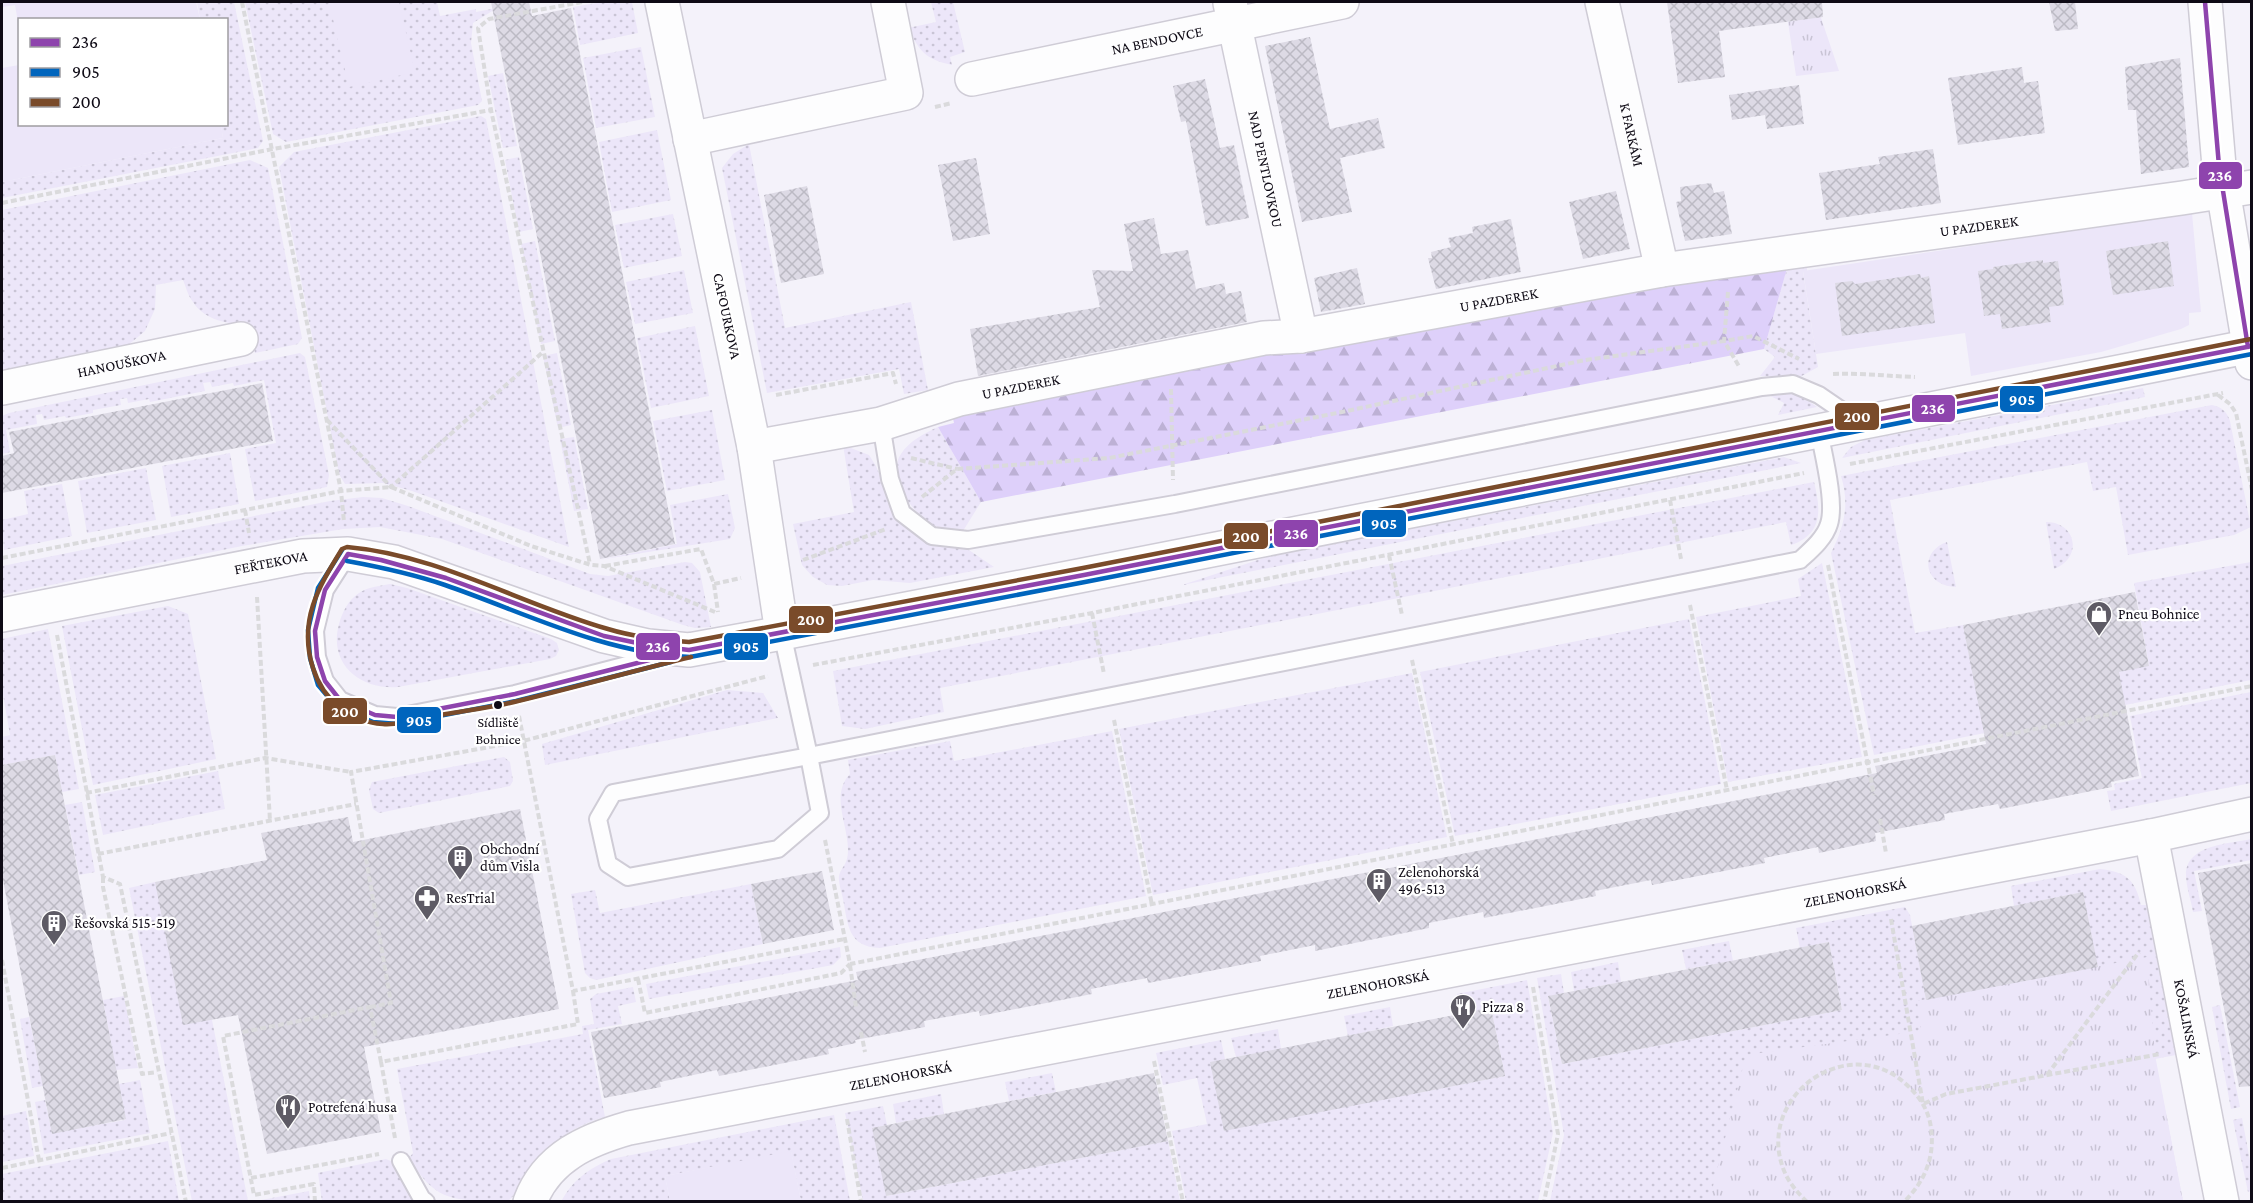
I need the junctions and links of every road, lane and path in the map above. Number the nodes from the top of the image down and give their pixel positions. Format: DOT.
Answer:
graph roads {
  1 [pos="242,2"];
  2 [pos="582,2"];
  3 [pos="662,2"];
  4 [pos="888,2"];
  5 [pos="1342,2"];
  6 [pos="1602,2"];
  7 [pos="2205,2"];
  8 [pos="1232,13"];
  9 [pos="972,79"];
  10 [pos="491,110"];
  11 [pos="690,139"];
  12 [pos="273,149"];
  13 [pos="2238,189"];
  14 [pos="2,203"];
  15 [pos="1730,261"];
  16 [pos="1662,270"];
  17 [pos="1301,336"];
  18 [pos="241,339"];
  19 [pos="1724,341"];
  20 [pos="543,352"];
  21 [pos="2250,352"];
  22 [pos="1171,355"];
  23 [pos="1801,360"];
  24 [pos="1830,374"];
  25 [pos="1924,379"];
  26 [pos="2,388"];
  27 [pos="1753,389"];
  28 [pos="898,392"];
  29 [pos="2223,393"];
  30 [pos="2217,394"];
  31 [pos="772,395"];
  32 [pos="327,419"];
  33 [pos="1861,423"];
  34 [pos="1819,431"];
  35 [pos="883,438"];
  36 [pos="1171,446"];
  37 [pos="754,447"];
  38 [pos="957,469"];
  39 [pos="1826,469"];
  40 [pos="2252,490"];
  41 [pos="1670,500"];
  42 [pos="1175,504"];
  43 [pos="245,510"];
  44 [pos="902,513"];
  45 [pos="919,526"];
  46 [pos="886,529"];
  47 [pos="1818,543"];
  48 [pos="348,554"];
  49 [pos="1389,555"];
  50 [pos="591,565"];
  51 [pos="255,566"];
  52 [pos="604,566"];
  53 [pos="772,571"];
  54 [pos="1686,583"];
  55 [pos="714,584"];
  56 [pos="51,605"];
  57 [pos="718,613"];
  58 [pos="1092,613"];
  59 [pos="2,615"];
  60 [pos="782,633"];
  61 [pos="1407,638"];
  62 [pos="689,650"];
  63 [pos="790,670"];
  64 [pos="2252,686"];
  65 [pos="1109,697"];
  66 [pos="809,756"];
  67 [pos="265,758"];
  68 [pos="1869,761"];
  69 [pos="351,772"];
  70 [pos="1726,790"];
  71 [pos="86,793"];
  72 [pos="1874,795"];
  73 [pos="356,804"];
  74 [pos="820,813"];
  75 [pos="2252,814"];
  76 [pos="1880,819"];
  77 [pos="270,821"];
  78 [pos="2151,836"];
  79 [pos="1453,844"];
  80 [pos="98,854"];
  81 [pos="103,877"];
  82 [pos="1885,887"];
  83 [pos="1152,905"];
  84 [pos="2167,915"];
  85 [pos="1528,956"];
  86 [pos="2,960"];
  87 [pos="850,964"];
  88 [pos="638,979"];
  89 [pos="573,991"];
  90 [pos="370,1007"];
  91 [pos="856,1007"];
  92 [pos="861,1032"];
  93 [pos="2193,1048"];
  94 [pos="1153,1057"];
  95 [pos="866,1058"];
  96 [pos="381,1062"];
  97 [pos="157,1071"];
  98 [pos="2046,1076"];
  99 [pos="1923,1104"];
  100 [pos="845,1109"];
  101 [pos="171,1133"];
  102 [pos="396,1139"];
  103 [pos="386,1152"];
  104 [pos="39,1160"];
  105 [pos="401,1161"];
  106 [pos="2,1168"];
  107 [pos="251,1178"];
  108 [pos="186,1202"];
  109 [pos="315,1202"];
  110 [pos="426,1202"];
  111 [pos="530,1202"];
  112 [pos="861,1202"];
  113 [pos="1183,1202"];
  114 [pos="1544,1202"];
  115 [pos="1807,1202"];
  116 [pos="1904,1202"];
  117 [pos="2222,1202"];
  1 -- 12 [label="path"];
  2 -- 10 [label="path"];
  3 -- 11 [label="street, CAFOURKOVA"];
  4 -- 11 [label="street"];
  5 -- 8 [label="street, NA BENDOVCE"];
  6 -- 16 [label="street, K FARKÁM"];
  7 -- 13 [label="street"];
  8 -- 9 [label="street, NA BENDOVCE"];
  8 -- 17 [label="street, NAD PENTLOVKOU"];
  10 -- 12 [label="path"];
  10 -- 20 [label="path"];
  11 -- 37 [label="street, CAFOURKOVA"];
  12 -- 14 [label="path"];
  12 -- 32 [label="path"];
  13 -- 15 [label="street, U PAZDEREK"];
  13 -- 21 [label="street"];
  15 -- 16 [label="street, U PAZDEREK"];
  15 -- 19 [label="path"];
  16 -- 17 [label="street, U PAZDEREK"];
  17 -- 22 [label="street, U PAZDEREK"];
  18 -- 26 [label="street, HANOUŠKOVA"];
  19 -- 23 [label="path"];
  19 -- 27 [label="path"];
  19 -- 36 [label="path"];
  20 -- 32 [label="path"];
  20 -- 50 [label="path"];
  21 -- 33 [label="street, FEŘTEKOVA"];
  22 -- 35 [label="street, U PAZDEREK"];
  22 -- 36 [label="path"];
  24 -- 25 [label="path"];
  27 -- 33 [label="lane"];
  27 -- 42 [label="lane"];
  28 -- 31 [label="path"];
  29 -- 30 [label="path"];
  30 -- 39 [label="path"];
  30 -- 40 [label="path"];
  32 -- 48 [label="path"];
  33 -- 34 [label="street, FEŘTEKOVA"];
  34 -- 39 [label="lane"];
  34 -- 60 [label="street, FEŘTEKOVA"];
  35 -- 37 [label="street, U PAZDEREK"];
  35 -- 38 [label="path"];
  35 -- 44 [label="lane"];
  36 -- 38 [label="path"];
  36 -- 42 [label="path"];
  37 -- 53 [label="street, CAFOURKOVA"];
  38 -- 44 [label="path"];
  39 -- 41 [label="path"];
  39 -- 47 [label="lane"];
  41 -- 49 [label="path"];
  41 -- 54 [label="path"];
  42 -- 45 [label="lane"];
  43 -- 51 [label="path"];
  44 -- 45 [label="lane"];
  44 -- 46 [label="path"];
  45 -- 46 [label="path"];
  46 -- 53 [label="path"];
  47 -- 54 [label="lane"];
  47 -- 68 [label="path"];
  48 -- 51 [label="street, FEŘTEKOVA"];
  48 -- 62 [label="street, FEŘTEKOVA"];
  48 -- 62 [label="lane"];
  49 -- 58 [label="path"];
  49 -- 61 [label="path"];
  51 -- 56 [label="street, FEŘTEKOVA"];
  51 -- 67 [label="path"];
  52 -- 55 [label="path"];
  53 -- 55 [label="path"];
  53 -- 60 [label="street, CAFOURKOVA"];
  54 -- 61 [label="lane"];
  54 -- 70 [label="path"];
  55 -- 57 [label="path"];
  56 -- 59 [label="street, FEŘTEKOVA"];
  56 -- 71 [label="path"];
  58 -- 63 [label="path"];
  58 -- 65 [label="path"];
  60 -- 62 [label="street, FEŘTEKOVA"];
  60 -- 63 [label="lane"];
  61 -- 65 [label="lane"];
  61 -- 79 [label="path"];
  63 -- 66 [label="lane"];
  63 -- 69 [label="path"];
  64 -- 68 [label="path"];
  65 -- 66 [label="lane"];
  65 -- 83 [label="path"];
  66 -- 74 [label="lane"];
  66 -- 74 [label="lane"];
  67 -- 69 [label="path"];
  67 -- 71 [label="path"];
  67 -- 77 [label="path"];
  68 -- 70 [label="path"];
  68 -- 72 [label="path"];
  69 -- 73 [label="path"];
  70 -- 79 [label="path"];
  71 -- 80 [label="path"];
  73 -- 77 [label="path"];
  73 -- 90 [label="path"];
  74 -- 87 [label="path"];
  75 -- 78 [label="street, ZELENOHORSKÁ"];
  76 -- 82 [label="path"];
  77 -- 80 [label="path"];
  78 -- 82 [label="street, ZELENOHORSKÁ"];
  78 -- 84 [label="street, KOŠALINSKÁ"];
  79 -- 83 [label="path"];
  80 -- 81 [label="path"];
  81 -- 97 [label="path"];
  81 -- 97 [label="path"];
  82 -- 85 [label="street, ZELENOHORSKÁ"];
  82 -- 99 [label="path"];
  83 -- 87 [label="path"];
  84 -- 93 [label="street, KOŠALINSKÁ"];
  84 -- 98 [label="path"];
  85 -- 111 [label="street, ZELENOHORSKÁ"];
  85 -- 114 [label="path"];
  86 -- 104 [label="path"];
  87 -- 88 [label="path"];
  87 -- 91 [label="path"];
  89 -- 96 [label="path"];
  90 -- 96 [label="path"];
  90 -- 107 [label="path"];
  92 -- 95 [label="path"];
  93 -- 98 [label="path"];
  93 -- 117 [label="street, KOŠALINSKÁ"];
  94 -- 113 [label="path"];
  96 -- 102 [label="path"];
  97 -- 101 [label="path"];
  98 -- 99 [label="path"];
  99 -- 115 [label="path"];
  99 -- 116 [label="path"];
  100 -- 112 [label="path"];
  101 -- 104 [label="path"];
  101 -- 108 [label="path"];
  103 -- 107 [label="path"];
  104 -- 106 [label="path"];
  105 -- 110 [label="lane"];
  107 -- 109 [label="path"];
}
